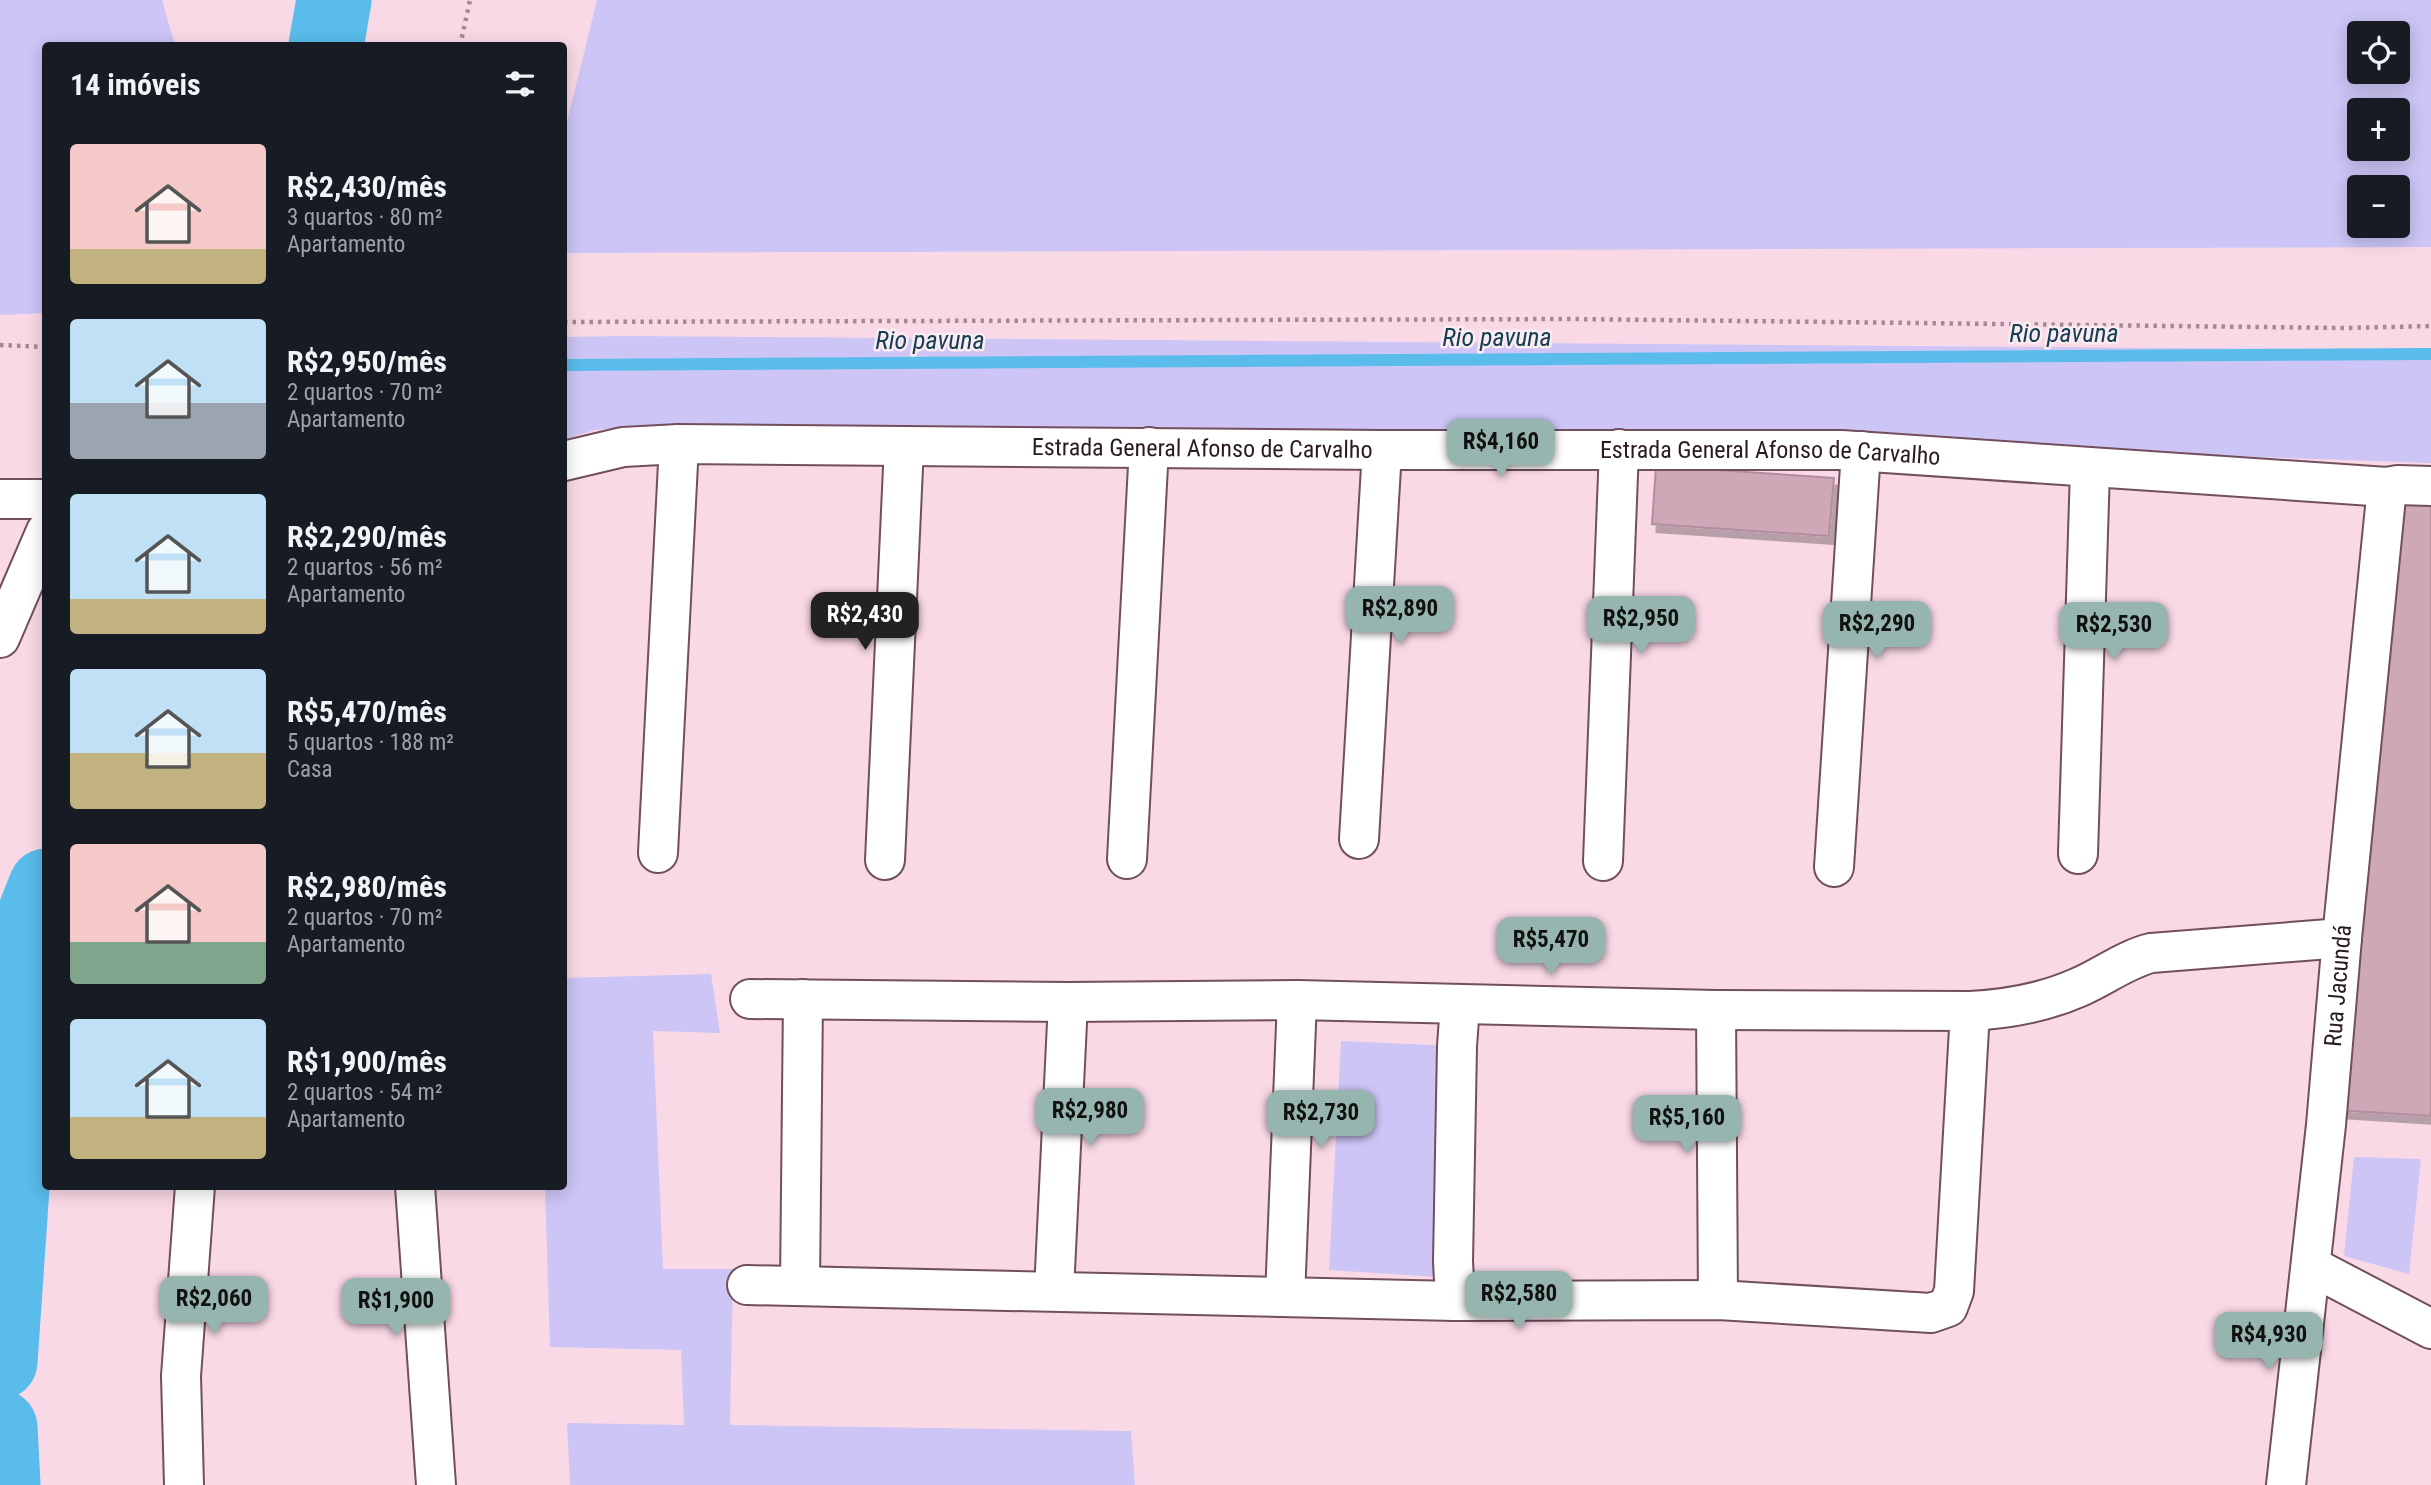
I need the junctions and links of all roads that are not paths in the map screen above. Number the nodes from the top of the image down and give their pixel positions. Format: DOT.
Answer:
graph roads {
  1 [pos="679,444"];
  2 [pos="904,446"];
  3 [pos="1149,447"];
  4 [pos="1619,449"];
  5 [pos="1382,450"];
  6 [pos="1861,451"];
  7 [pos="567,460"];
  8 [pos="2090,469"];
  9 [pos="2431,486"];
  10 [pos="2387,487"];
  11 [pos="0,499"];
  12 [pos="42,499"];
  13 [pos="42,540"];
  14 [pos="0,638"];
  15 [pos="1359,839"];
  16 [pos="658,853"];
  17 [pos="2078,855"];
  18 [pos="1127,859"];
  19 [pos="885,860"];
  20 [pos="1603,862"];
  21 [pos="1835,867"];
  22 [pos="2342,938"];
  23 [pos="750,999"];
  24 [pos="803,999"];
  25 [pos="1297,1000"];
  26 [pos="1068,1002"];
  27 [pos="1460,1005"];
  28 [pos="1716,1010"];
  29 [pos="1970,1011"];
  30 [pos="195,1190"];
  31 [pos="415,1190"];
  32 [pos="2311,1266"];
  33 [pos="747,1285"];
  34 [pos="800,1286"];
  35 [pos="1054,1291"];
  36 [pos="1285,1297"];
  37 [pos="1718,1300"];
  38 [pos="1455,1301"];
  39 [pos="2431,1327"];
  40 [pos="184,1485"];
  41 [pos="436,1485"];
  42 [pos="2286,1485"];
  1 -- 2 [label="street, Estrada General Afonso de Carvalho"];
  1 -- 7 [label="street, Estrada General Afonso de Carvalho"];
  1 -- 16 [label="street"];
  2 -- 3 [label="street, Estrada General Afonso de Carvalho"];
  2 -- 19 [label="street"];
  3 -- 5 [label="street, Estrada General Afonso de Carvalho"];
  3 -- 18 [label="street"];
  4 -- 5 [label="street, Estrada General Afonso de Carvalho"];
  4 -- 6 [label="street, Estrada General Afonso de Carvalho"];
  4 -- 20 [label="street"];
  5 -- 15 [label="street"];
  6 -- 8 [label="street, Estrada General Afonso de Carvalho"];
  6 -- 21 [label="street"];
  8 -- 10 [label="street, Estrada General Afonso de Carvalho"];
  8 -- 17 [label="street"];
  9 -- 10 [label="street, Estrada General Afonso de Carvalho"];
  10 -- 22 [label="street, Rua Jacundá"];
  11 -- 12 [label="street"];
  13 -- 14 [label="street"];
  22 -- 29 [label="street"];
  22 -- 32 [label="street, Rua Jacundá"];
  23 -- 24 [label="street"];
  24 -- 26 [label="street"];
  24 -- 34 [label="street"];
  25 -- 26 [label="street"];
  25 -- 27 [label="street"];
  25 -- 36 [label="street"];
  26 -- 35 [label="street"];
  27 -- 28 [label="street"];
  27 -- 38 [label="street"];
  28 -- 29 [label="street"];
  28 -- 37 [label="street"];
  29 -- 37 [label="street"];
  30 -- 40 [label="street"];
  31 -- 41 [label="street"];
  32 -- 39 [label="street"];
  32 -- 42 [label="street, Rua Jacundá"];
  33 -- 34 [label="street"];
  34 -- 35 [label="street"];
  35 -- 36 [label="street"];
  36 -- 38 [label="street"];
  37 -- 38 [label="street"];
}
